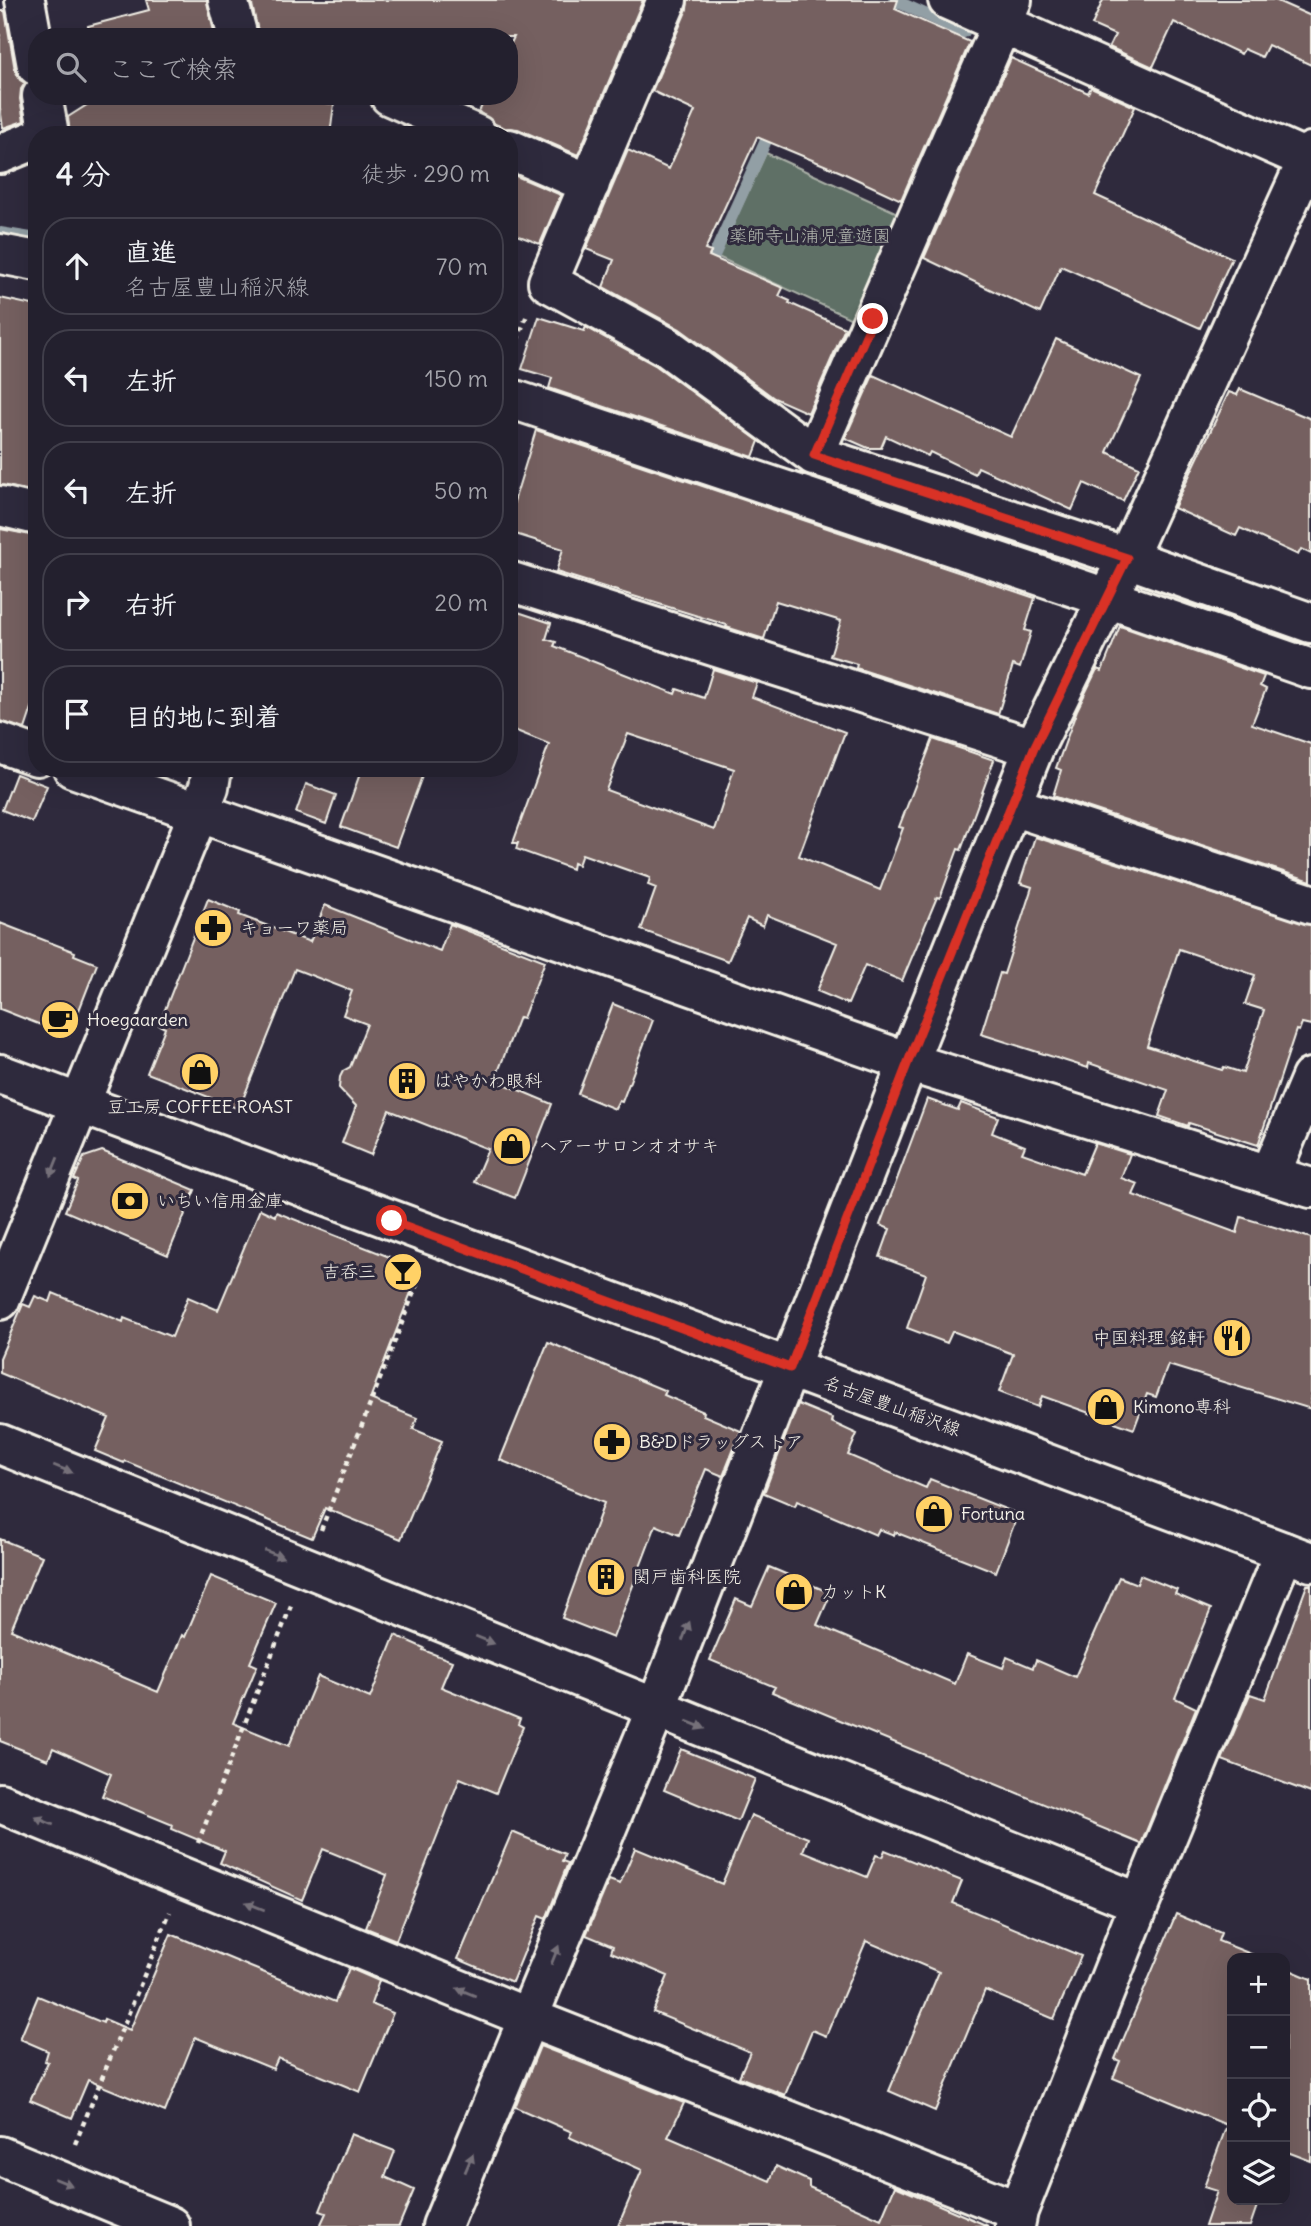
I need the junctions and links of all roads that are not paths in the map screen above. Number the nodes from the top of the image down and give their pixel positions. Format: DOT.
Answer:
graph roads {
  1 [pos="25,0"];
  2 [pos="228,0"];
  3 [pos="667,0"];
  4 [pos="948,0"];
  5 [pos="1007,12"];
  6 [pos="30,28"];
  7 [pos="236,28"];
  8 [pos="43,105"];
  9 [pos="410,105"];
  10 [pos="47,126"];
  11 [pos="457,126"];
  12 [pos="28,143"];
  13 [pos="518,153"];
  14 [pos="0,154"];
  15 [pos="1310,157"];
  16 [pos="590,184"];
  17 [pos="0,254"];
  18 [pos="28,259"];
  19 [pos="518,401"];
  20 [pos="814,455"];
  21 [pos="0,506"];
  22 [pos="28,513"];
  23 [pos="1127,558"];
  24 [pos="518,584"];
  25 [pos="1107,598"];
  26 [pos="1311,622"];
  27 [pos="1311,669"];
  28 [pos="0,743"];
  29 [pos="1034,748"];
  30 [pos="28,753"];
  31 [pos="99,777"];
  32 [pos="211,777"];
  33 [pos="1012,806"];
  34 [pos="199,812"];
  35 [pos="1311,904"];
  36 [pos="908,1062"];
  37 [pos="0,1074"];
  38 [pos="1311,1078"];
  39 [pos="79,1104"];
  40 [pos="1270,1175"];
  41 [pos="1311,1188"];
  42 [pos="0,1300"];
  43 [pos="790,1368"];
  44 [pos="0,1444"];
  45 [pos="1298,1557"];
  46 [pos="656,1709"];
  47 [pos="0,1803"];
  48 [pos="1140,1903"];
  49 [pos="529,2018"];
  50 [pos="0,2156"];
  51 [pos="1016,2218"];
  52 [pos="170,2226"];
  53 [pos="442,2226"];
  1 -- 6 [label="street"];
  2 -- 7 [label="street"];
  3 -- 16 [label="street"];
  4 -- 5 [label="street"];
  5 -- 15 [label="street"];
  5 -- 20 [label="street"];
  8 -- 10 [label="street"];
  9 -- 11 [label="street"];
  12 -- 14 [label="street"];
  13 -- 16 [label="street"];
  15 -- 23 [label="street"];
  16 -- 20 [label="street"];
  17 -- 18 [label="street"];
  19 -- 25 [label="street"];
  20 -- 23 [label="street"];
  21 -- 22 [label="street"];
  23 -- 25 [label="street"];
  23 -- 26 [label="street"];
  24 -- 29 [label="street"];
  25 -- 27 [label="street"];
  25 -- 29 [label="street"];
  28 -- 30 [label="street"];
  29 -- 33 [label="street"];
  31 -- 34 [label="street"];
  32 -- 34 [label="street"];
  33 -- 35 [label="street"];
  33 -- 36 [label="street"];
  34 -- 36 [label="street"];
  34 -- 39 [label="street"];
  36 -- 40 [label="street"];
  36 -- 43 [label="street"];
  37 -- 39 [label="street, 名古屋豊山稲沢線"];
  38 -- 40 [label="street"];
  39 -- 42 [label="street, one-way"];
  39 -- 43 [label="street, 名古屋豊山稲沢線"];
  40 -- 41 [label="street"];
  43 -- 45 [label="street, 名古屋豊山稲沢線"];
  46 -- 43 [label="street, one-way"];
  44 -- 46 [label="street, one-way"];
  45 -- 48 [label="street"];
  46 -- 48 [label="street, one-way"];
  49 -- 46 [label="street, one-way"];
  49 -- 47 [label="street, one-way"];
  48 -- 51 [label="street"];
  49 -- 51 [label="street"];
  53 -- 49 [label="street, one-way"];
  50 -- 52 [label="street, one-way"];
}
